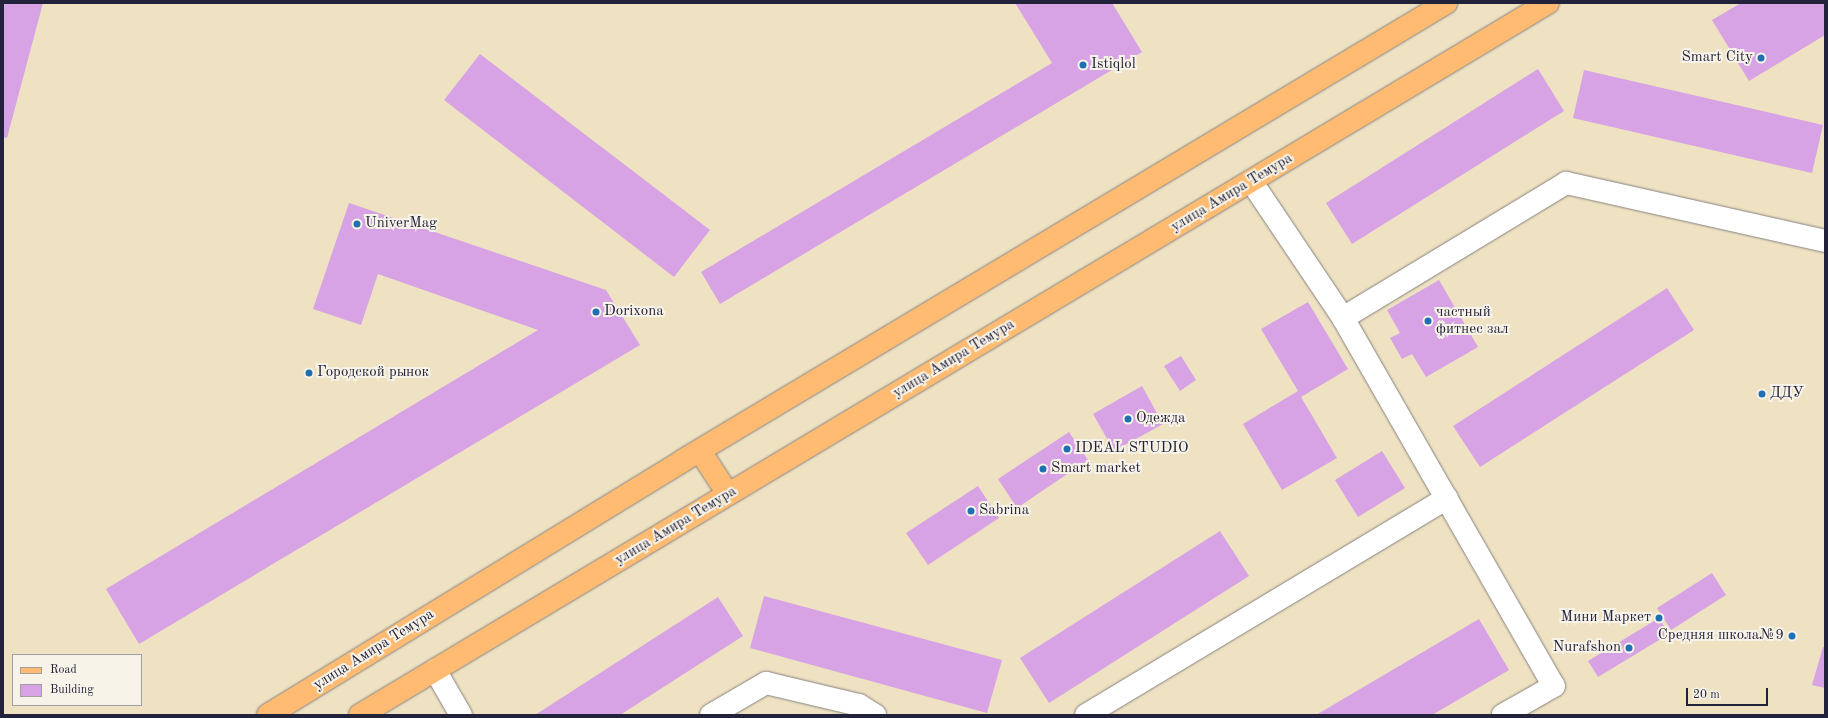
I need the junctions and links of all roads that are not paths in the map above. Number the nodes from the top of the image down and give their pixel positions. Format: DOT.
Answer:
graph roads {
  1 [pos="1446,3"];
  2 [pos="1548,3"];
  3 [pos="1251,181"];
  4 [pos="1825,241"];
  5 [pos="1343,318"];
  6 [pos="700,451"];
  7 [pos="728,494"];
  8 [pos="1447,498"];
  9 [pos="435,670"];
  10 [pos="268,715"];
  11 [pos="360,715"];
  12 [pos="461,715"];
  13 [pos="711,715"];
  14 [pos="875,715"];
  15 [pos="1086,715"];
  16 [pos="1503,715"];
  1 -- 6 [label="main road, улица Амира Темура"];
  2 -- 3 [label="main road, улица Амира Темура"];
  3 -- 5 [label="lane"];
  3 -- 7 [label="main road, улица Амира Темура"];
  4 -- 5 [label="lane"];
  5 -- 8 [label="lane"];
  6 -- 7 [label="main road"];
  6 -- 10 [label="main road, улица Амира Темура"];
  7 -- 9 [label="main road, улица Амира Темура"];
  8 -- 15 [label="lane"];
  8 -- 16 [label="lane"];
  9 -- 11 [label="main road, улица Амира Темура"];
  9 -- 12 [label="lane"];
  13 -- 14 [label="lane"];
}
